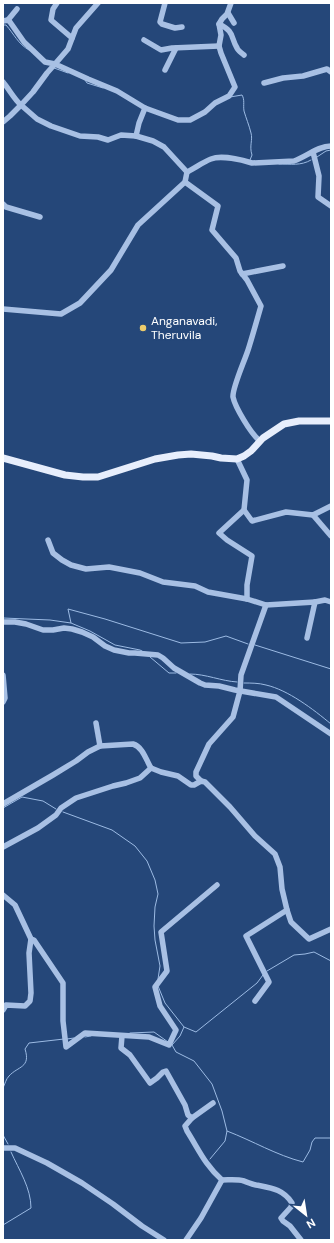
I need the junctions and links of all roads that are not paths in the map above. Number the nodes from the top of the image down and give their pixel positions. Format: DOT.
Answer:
graph roads {
  1 [pos="57,3"];
  2 [pos="98,3"];
  3 [pos="165,3"];
  4 [pos="231,3"];
  5 [pos="17,9"];
  6 [pos="228,13"];
  7 [pos="5,21"];
  8 [pos="234,23"];
  9 [pos="219,24"];
  10 [pos="182,26"];
  11 [pos="72,38"];
  12 [pos="144,40"];
  13 [pos="219,46"];
  14 [pos="176,48"];
  15 [pos="244,55"];
  16 [pos="55,64"];
  17 [pos="165,70"];
  18 [pos="331,72"];
  19 [pos="3,82"];
  20 [pos="264,83"];
  21 [pos="21,105"];
  22 [pos="145,108"];
  23 [pos="3,122"];
  24 [pos="136,136"];
  25 [pos="331,146"];
  26 [pos="313,152"];
  27 [pos="187,172"];
  28 [pos="185,182"];
  29 [pos="331,206"];
  30 [pos="4,207"];
  31 [pos="40,218"];
  32 [pos="283,266"];
  33 [pos="242,274"];
  34 [pos="3,309"];
  35 [pos="331,421"];
  36 [pos="260,441"];
  37 [pos="3,458"];
  38 [pos="237,459"];
  39 [pos="331,506"];
  40 [pos="244,510"];
  41 [pos="312,515"];
  42 [pos="331,536"];
  43 [pos="48,540"];
  44 [pos="247,599"];
  45 [pos="330,601"];
  46 [pos="315,602"];
  47 [pos="266,605"];
  48 [pos="3,622"];
  49 [pos="307,638"];
  50 [pos="3,675"];
  51 [pos="240,691"];
  52 [pos="3,702"];
  53 [pos="96,723"];
  54 [pos="331,734"];
  55 [pos="100,746"];
  56 [pos="151,768"];
  57 [pos="201,780"];
  58 [pos="3,804"];
  59 [pos="3,847"];
  60 [pos="217,885"];
  61 [pos="3,895"];
  62 [pos="287,910"];
  63 [pos="331,929"];
  64 [pos="31,939"];
  65 [pos="255,1001"];
  66 [pos="3,1010"];
  67 [pos="122,1036"];
  68 [pos="213,1104"];
  69 [pos="192,1118"];
  70 [pos="3,1148"];
  71 [pos="222,1180"];
  72 [pos="164,1240"];
  73 [pos="186,1240"];
  74 [pos="301,1240"];
  1 -- 11 [label="street"];
  2 -- 11 [label="street"];
  3 -- 10 [label="street"];
  4 -- 6 [label="street"];
  5 -- 7 [label="street"];
  6 -- 8 [label="street"];
  6 -- 9 [label="street"];
  7 -- 16 [label="street"];
  9 -- 13 [label="street"];
  9 -- 15 [label="street"];
  11 -- 16 [label="street"];
  12 -- 14 [label="street"];
  13 -- 14 [label="street"];
  13 -- 22 [label="street"];
  14 -- 17 [label="street"];
  16 -- 21 [label="street"];
  16 -- 22 [label="street"];
  18 -- 20 [label="street"];
  19 -- 21 [label="street"];
  21 -- 23 [label="street"];
  21 -- 24 [label="street"];
  22 -- 24 [label="street"];
  24 -- 27 [label="street"];
  25 -- 26 [label="street"];
  26 -- 27 [label="street"];
  26 -- 29 [label="street"];
  27 -- 28 [label="street"];
  28 -- 33 [label="street"];
  28 -- 34 [label="street"];
  30 -- 31 [label="street"];
  32 -- 33 [label="street"];
  33 -- 36 [label="street"];
  35 -- 36 [label="main road"];
  36 -- 38 [label="main road"];
  37 -- 38 [label="main road"];
  38 -- 40 [label="street"];
  39 -- 41 [label="street"];
  40 -- 41 [label="street"];
  40 -- 44 [label="street"];
  41 -- 42 [label="street"];
  43 -- 44 [label="street"];
  44 -- 47 [label="street"];
  45 -- 46 [label="street"];
  46 -- 47 [label="street"];
  46 -- 49 [label="street"];
  47 -- 51 [label="street"];
  48 -- 51 [label="street"];
  50 -- 52 [label="street"];
  51 -- 54 [label="street"];
  51 -- 57 [label="street"];
  53 -- 55 [label="street"];
  55 -- 56 [label="street"];
  55 -- 58 [label="street"];
  56 -- 57 [label="street"];
  56 -- 59 [label="street"];
  57 -- 62 [label="street"];
  60 -- 67 [label="street"];
  61 -- 64 [label="street"];
  62 -- 63 [label="street"];
  62 -- 65 [label="street"];
  64 -- 66 [label="street"];
  64 -- 67 [label="street"];
  67 -- 69 [label="street"];
  68 -- 69 [label="street"];
  69 -- 71 [label="street"];
  70 -- 72 [label="street"];
  71 -- 73 [label="street"];
  71 -- 74 [label="street"];
}
